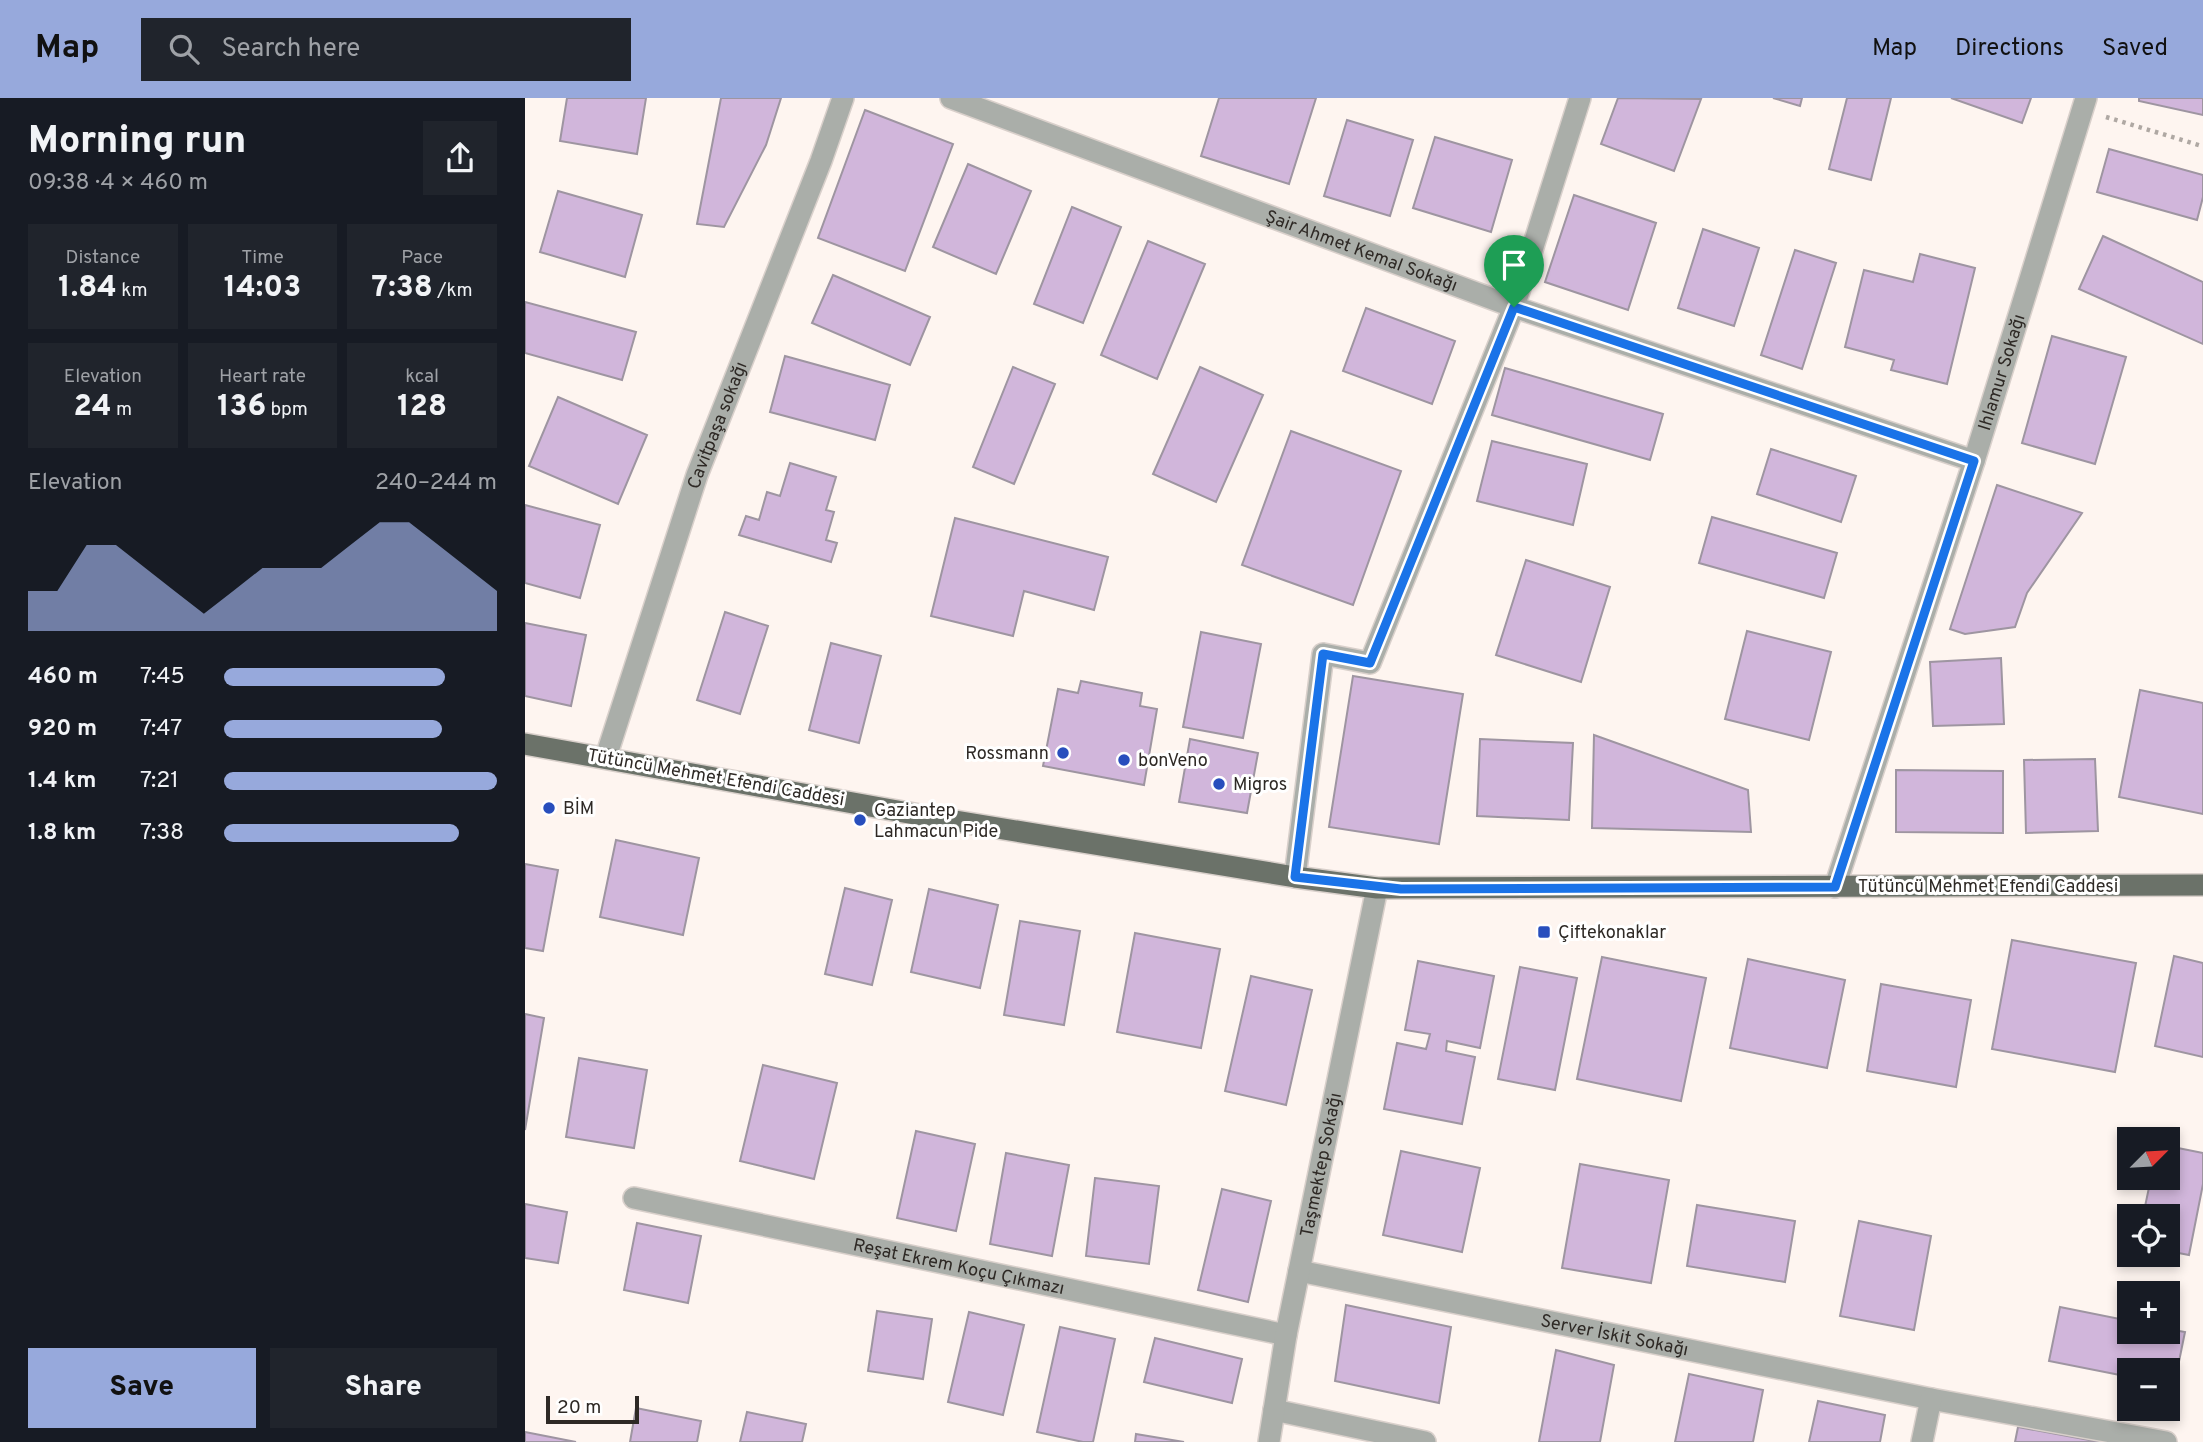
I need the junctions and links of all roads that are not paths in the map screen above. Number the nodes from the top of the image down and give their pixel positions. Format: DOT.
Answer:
graph roads {
  1 [pos="843,98"];
  2 [pos="951,98"];
  3 [pos="1580,98"];
  4 [pos="2084,104"];
  5 [pos="1514,307"];
  6 [pos="1974,461"];
  7 [pos="525,744"];
  8 [pos="606,757"];
  9 [pos="1295,877"];
  10 [pos="2203,885"];
  11 [pos="1835,887"];
  12 [pos="1377,888"];
  13 [pos="634,1198"];
  14 [pos="1299,1271"];
  15 [pos="1286,1335"];
  16 [pos="1931,1399"];
  17 [pos="1274,1410"];
  18 [pos="1269,1442"];
  19 [pos="1425,1442"];
  20 [pos="1922,1442"];
  21 [pos="2167,1442"];
  1 -- 8 [label="street, Cavitpaşa sokağı"];
  2 -- 5 [label="street, Şair Ahmet Kemal Sokağı"];
  3 -- 5 [label="street"];
  4 -- 6 [label="street, Ihlamur Sokağı"];
  5 -- 6 [label="street, Şair Ahmet Kemal Sokağı"];
  5 -- 9 [label="street"];
  6 -- 11 [label="street, Ihlamur Sokağı"];
  7 -- 8 [label="main road, Tütüncü Mehmet Efendi Caddesi"];
  8 -- 9 [label="main road, Tütüncü Mehmet Efendi Caddesi"];
  9 -- 12 [label="main road, Tütüncü Mehmet Efendi Caddesi"];
  10 -- 11 [label="main road, Tütüncü Mehmet Efendi Caddesi"];
  11 -- 12 [label="main road, Tütüncü Mehmet Efendi Caddesi"];
  12 -- 14 [label="street, Taşmektep Sokağı"];
  13 -- 15 [label="street, Reşat Ekrem Koçu Çıkmazı"];
  14 -- 15 [label="street, Taşmektep Sokağı"];
  14 -- 16 [label="street, Server İskit Sokağı"];
  15 -- 17 [label="street, Taşmektep Sokağı"];
  16 -- 20 [label="street"];
  16 -- 21 [label="street, Server İskit Sokağı"];
  17 -- 18 [label="street, Taşmektep Sokağı"];
  17 -- 19 [label="street"];
}
